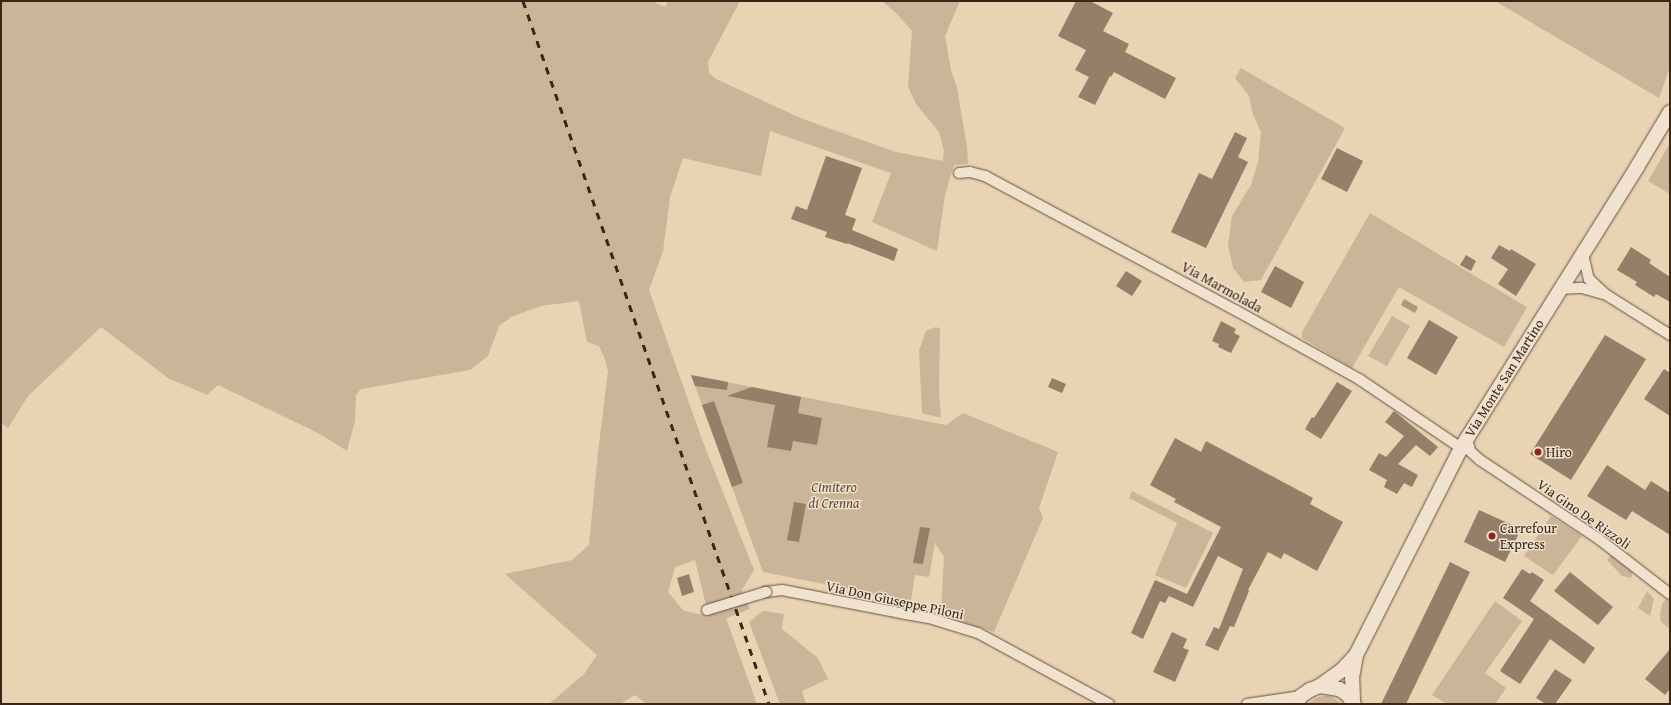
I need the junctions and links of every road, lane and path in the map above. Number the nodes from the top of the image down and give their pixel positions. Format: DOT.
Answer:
graph roads {
  1 [pos="1670,112"];
  2 [pos="959,173"];
  3 [pos="1582,254"];
  4 [pos="1560,289"];
  5 [pos="1605,294"];
  6 [pos="1670,335"];
  7 [pos="1461,448"];
  8 [pos="1480,460"];
  9 [pos="1670,594"];
  10 [pos="707,610"];
  11 [pos="1356,655"];
  12 [pos="1320,686"];
  13 [pos="1299,700"];
  14 [pos="1253,703"];
  15 [pos="1353,703"];
  16 [pos="1109,704"];
  1 -- 3 [label="street, Via Monte San Martino"];
  2 -- 7 [label="street, Via Marmolada"];
  3 -- 4 [label="street, Via Monte San Martino"];
  3 -- 5 [label="street"];
  4 -- 5 [label="street"];
  4 -- 7 [label="street, Via Monte San Martino"];
  5 -- 6 [label="street"];
  7 -- 8 [label="street, Via Gino De Rizzoli"];
  7 -- 8 [label="street, Via Gino De Rizzoli"];
  7 -- 11 [label="street, Via Monte San Martino"];
  8 -- 9 [label="street, Via Gino De Rizzoli"];
  10 -- 16 [label="street, Via Don Giuseppe Piloni, bridge"];
  11 -- 12 [label="street, Via Monte San Martino"];
  11 -- 15 [label="street, Via Monte San Martino"];
  12 -- 13 [label="street, Via Monte San Martino"];
  12 -- 15 [label="street"];
  13 -- 14 [label="street"];
}
